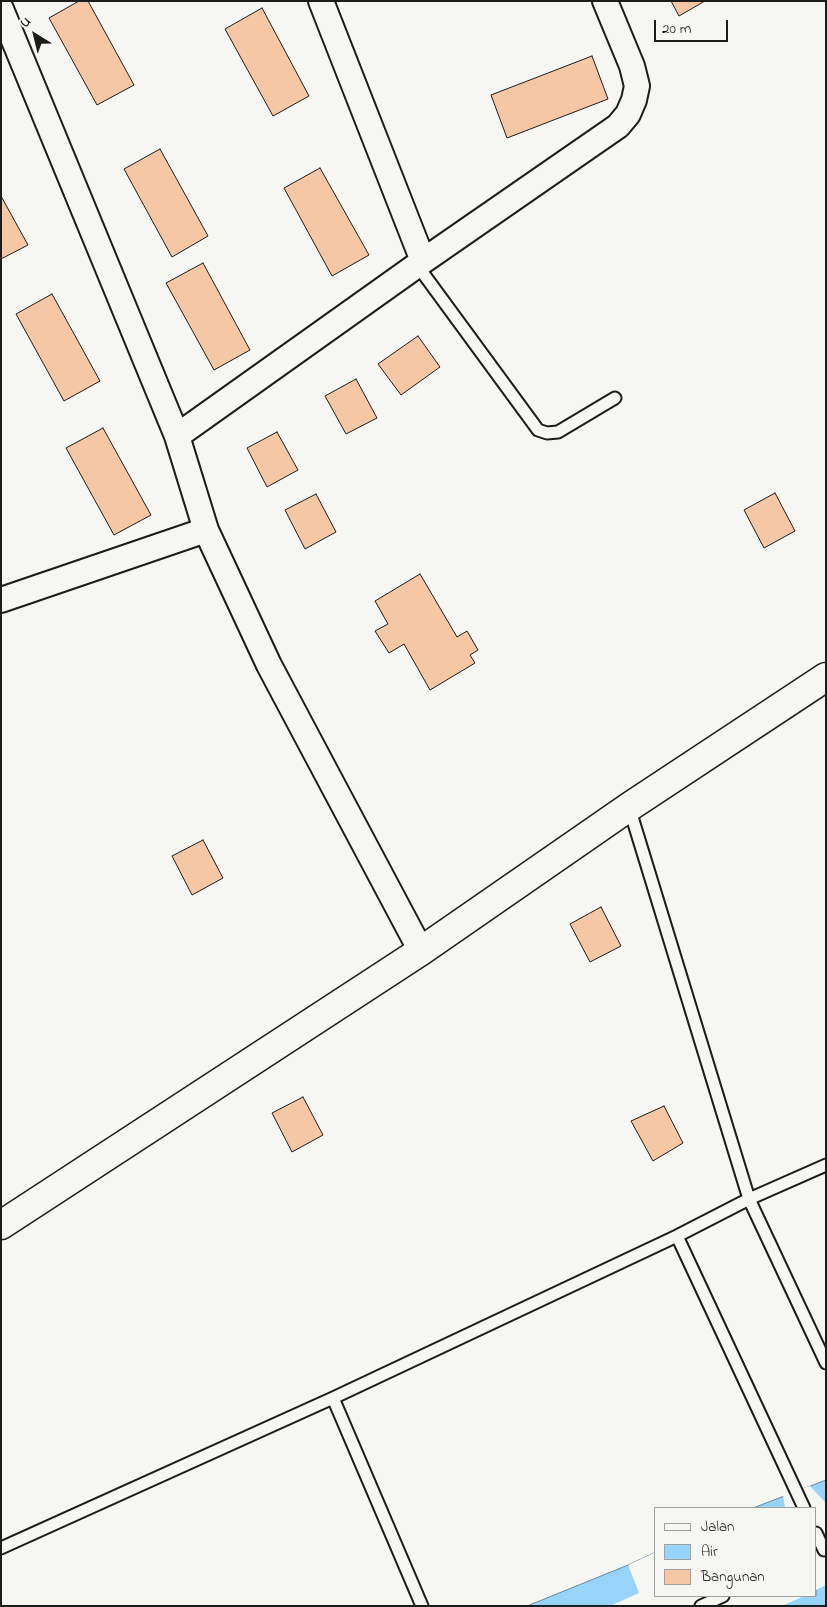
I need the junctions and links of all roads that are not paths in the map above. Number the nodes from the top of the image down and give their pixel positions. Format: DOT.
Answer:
graph roads {
  1 [pos="321,1"];
  2 [pos="605,1"];
  3 [pos="1,9"];
  4 [pos="420,263"];
  5 [pos="615,398"];
  6 [pos="177,436"];
  7 [pos="206,530"];
  8 [pos="1,600"];
  9 [pos="826,677"];
  10 [pos="629,807"];
  11 [pos="420,951"];
  12 [pos="826,1165"];
  13 [pos="749,1199"];
  14 [pos="1,1225"];
  15 [pos="677,1236"];
  16 [pos="826,1362"];
  17 [pos="333,1398"];
  18 [pos="804,1507"];
  19 [pos="817,1536"];
  20 [pos="1,1548"];
  21 [pos="822,1551"];
  22 [pos="721,1597"];
  23 [pos="422,1606"];
  24 [pos="701,1606"];
  1 -- 4 [label="street"];
  2 -- 4 [label="street"];
  3 -- 6 [label="street"];
  4 -- 5 [label="lane"];
  4 -- 6 [label="street"];
  6 -- 7 [label="street"];
  7 -- 8 [label="street"];
  7 -- 11 [label="street"];
  9 -- 10 [label="main road"];
  10 -- 11 [label="main road"];
  10 -- 13 [label="lane"];
  11 -- 14 [label="main road"];
  12 -- 13 [label="lane"];
  13 -- 15 [label="lane"];
  13 -- 16 [label="lane"];
  15 -- 17 [label="lane"];
  15 -- 18 [label="lane"];
  17 -- 20 [label="lane"];
  17 -- 23 [label="lane"];
  19 -- 21 [label="lane"];
  22 -- 24 [label="lane"];
}
